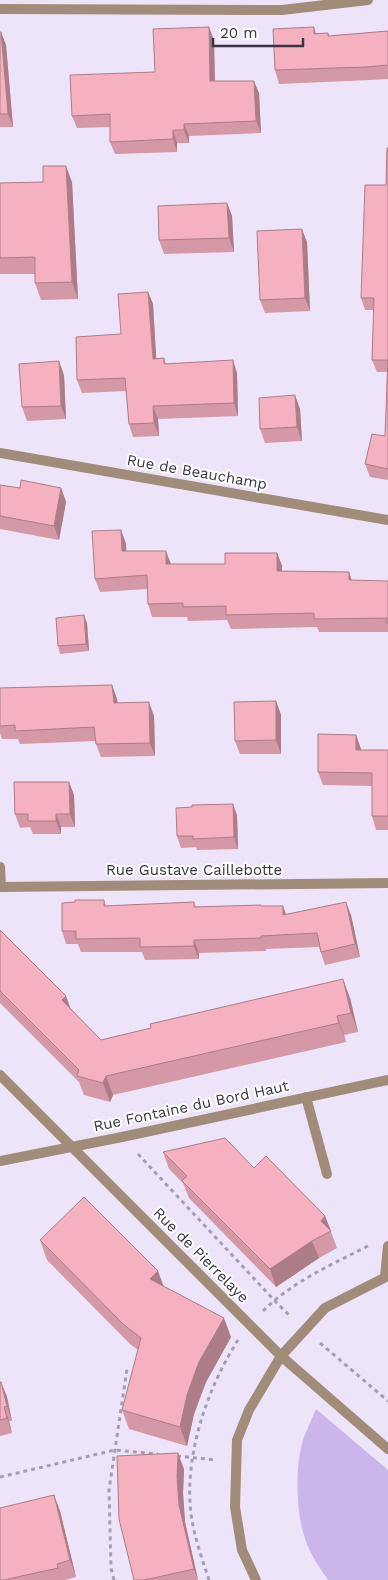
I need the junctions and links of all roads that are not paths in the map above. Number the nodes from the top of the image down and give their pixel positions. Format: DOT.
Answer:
graph roads {
  1 [pos="368,0"];
  2 [pos="0,10"];
  3 [pos="0,453"];
  4 [pos="388,520"];
  5 [pos="0,867"];
  6 [pos="388,883"];
  7 [pos="0,886"];
  8 [pos="0,1075"];
  9 [pos="388,1080"];
  10 [pos="306,1097"];
  11 [pos="73,1147"];
  12 [pos="0,1161"];
  13 [pos="327,1174"];
  14 [pos="388,1246"];
  15 [pos="387,1276"];
  16 [pos="281,1356"];
  17 [pos="388,1448"];
  18 [pos="256,1580"];
  1 -- 2 [label="street"];
  3 -- 4 [label="street, Rue de Beauchamp"];
  5 -- 7 [label="street"];
  6 -- 7 [label="street, Rue Gustave Caillebotte"];
  8 -- 11 [label="street, Rue de Pierrelaye"];
  9 -- 10 [label="street, Rue Fontaine du Bord Haut"];
  10 -- 11 [label="street, Rue Fontaine du Bord Haut"];
  10 -- 13 [label="street"];
  11 -- 12 [label="street, Rue Fontaine du Bord Haut"];
  11 -- 16 [label="street, Rue de Pierrelaye"];
  14 -- 15 [label="street"];
  15 -- 16 [label="street"];
  16 -- 17 [label="street, Rue de Pierrelaye"];
  16 -- 18 [label="street"];
}
